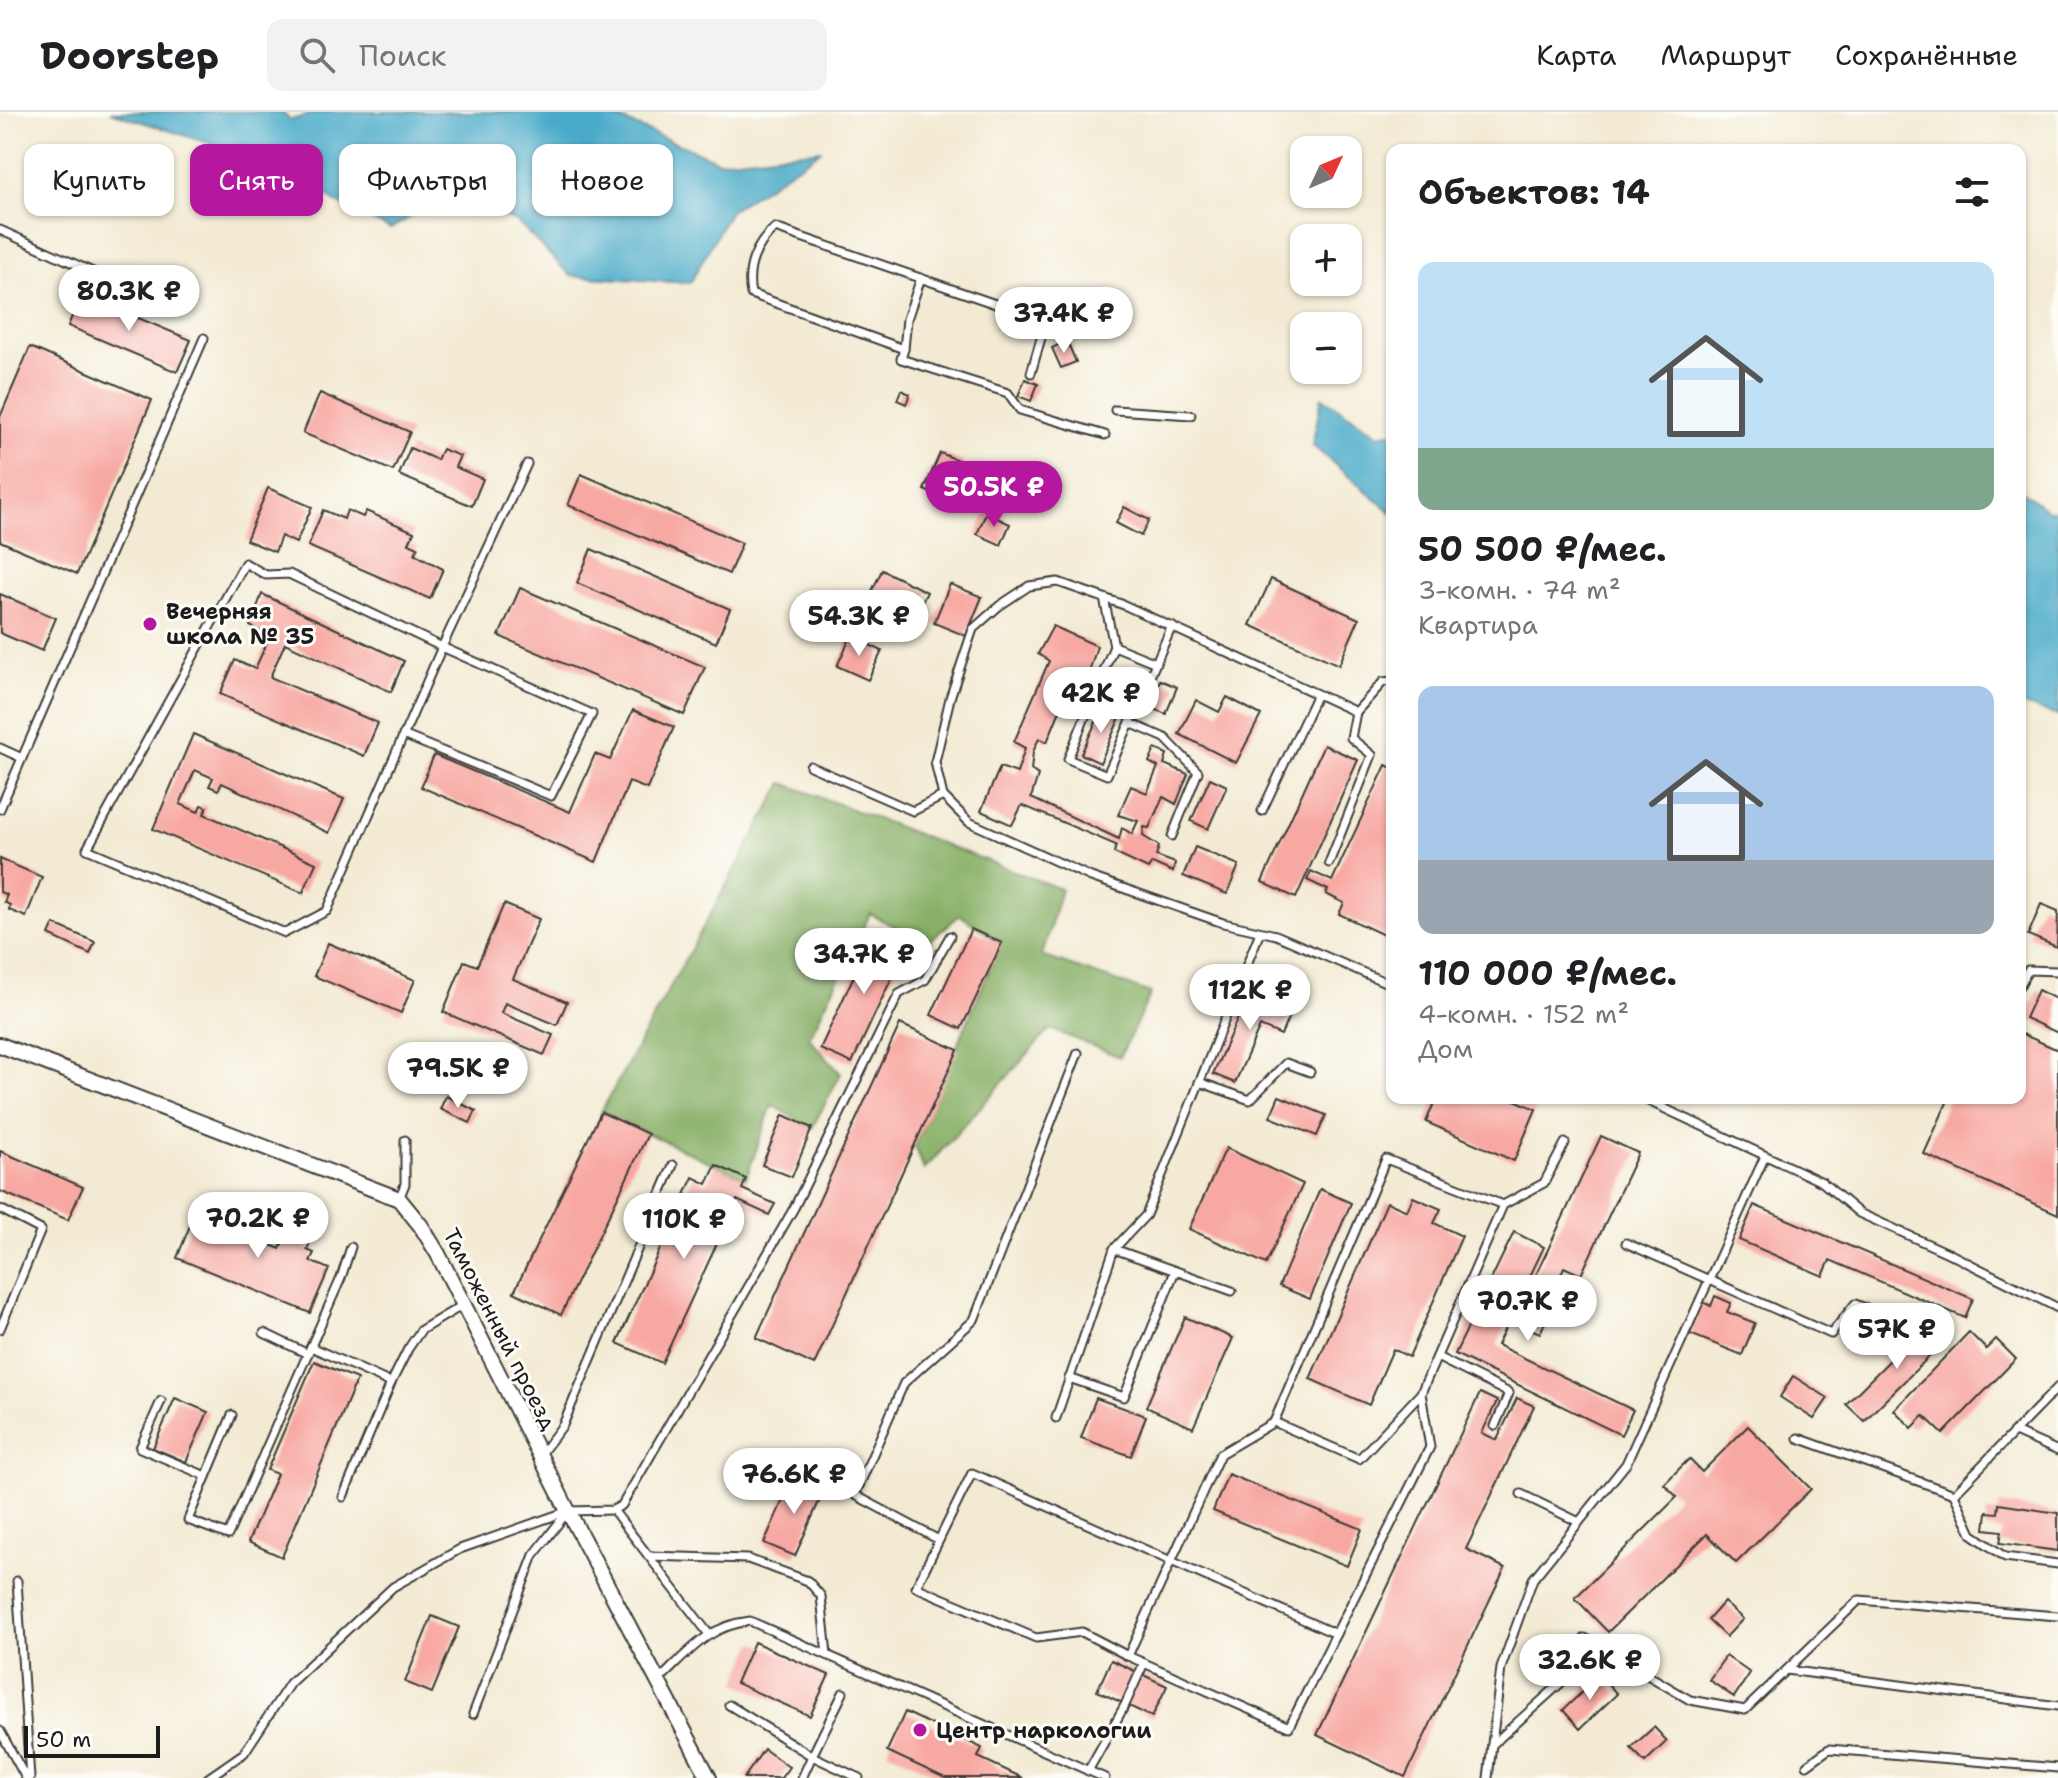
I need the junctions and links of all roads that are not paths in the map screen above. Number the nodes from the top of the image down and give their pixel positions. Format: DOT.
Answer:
graph roads {
  1 [pos="0,230"];
  2 [pos="921,278"];
  3 [pos="159,302"];
  4 [pos="204,338"];
  5 [pos="904,349"];
  6 [pos="1031,373"];
  7 [pos="1115,410"];
  8 [pos="1191,415"];
  9 [pos="1105,435"];
  10 [pos="527,464"];
  11 [pos="1104,598"];
  12 [pos="1172,626"];
  13 [pos="1114,646"];
  14 [pos="442,647"];
  15 [pos="1156,663"];
  16 [pos="1386,682"];
  17 [pos="1317,694"];
  18 [pos="1356,712"];
  19 [pos="1130,723"];
  20 [pos="403,735"];
  21 [pos="0,748"];
  22 [pos="22,758"];
  23 [pos="810,766"];
  24 [pos="0,780"];
  25 [pos="11,785"];
  26 [pos="943,796"];
  27 [pos="0,809"];
  28 [pos="1262,811"];
  29 [pos="1172,836"];
  30 [pos="1329,863"];
  31 [pos="1260,932"];
  32 [pos="950,936"];
  33 [pos="2058,971"];
  34 [pos="2026,974"];
  35 [pos="1386,982"];
  36 [pos="0,1045"];
  37 [pos="1078,1053"];
  38 [pos="1310,1072"];
  39 [pos="1199,1082"];
  40 [pos="1655,1104"];
  41 [pos="405,1140"];
  42 [pos="1565,1143"];
  43 [pos="1765,1156"];
  44 [pos="673,1165"];
  45 [pos="399,1199"];
  46 [pos="1503,1205"];
  47 [pos="0,1209"];
  48 [pos="1626,1243"];
  49 [pos="351,1247"];
  50 [pos="1114,1249"];
  51 [pos="1175,1271"];
  52 [pos="1708,1281"];
  53 [pos="1232,1291"];
  54 [pos="464,1304"];
  55 [pos="2058,1308"];
  56 [pos="1905,1323"];
  57 [pos="0,1329"];
  58 [pos="264,1333"];
  59 [pos="310,1351"];
  60 [pos="1437,1357"];
  61 [pos="1069,1378"];
  62 [pos="391,1383"];
  63 [pos="2058,1387"];
  64 [pos="1421,1393"];
  65 [pos="161,1401"];
  66 [pos="232,1415"];
  67 [pos="1056,1418"];
  68 [pos="1274,1422"];
  69 [pos="1495,1426"];
  70 [pos="2015,1432"];
  71 [pos="1798,1438"];
  72 [pos="2058,1451"];
  73 [pos="540,1455"];
  74 [pos="206,1476"];
  75 [pos="1521,1494"];
  76 [pos="1954,1494"];
  77 [pos="343,1497"];
  78 [pos="613,1510"];
  79 [pos="568,1511"];
  80 [pos="1579,1522"];
  81 [pos="939,1540"];
  82 [pos="648,1556"];
  83 [pos="1171,1562"];
  84 [pos="2058,1564"];
  85 [pos="17,1581"];
  86 [pos="2058,1616"];
  87 [pos="708,1633"];
  88 [pos="1336,1634"];
  89 [pos="827,1655"];
  90 [pos="1128,1656"];
  91 [pos="1144,1663"];
  92 [pos="1787,1670"];
  93 [pos="659,1680"];
  94 [pos="843,1693"];
  95 [pos="729,1705"];
  96 [pos="2058,1706"];
  97 [pos="473,1714"];
  98 [pos="0,1731"];
  99 [pos="1492,1745"];
  100 [pos="812,1756"];
  101 [pos="1807,1765"];
  102 [pos="2058,1768"];
  103 [pos="1088,1771"];
  104 [pos="28,1778"];
  105 [pos="208,1778"];
  106 [pos="709,1778"];
  107 [pos="802,1778"];
  108 [pos="859,1778"];
  109 [pos="1105,1778"];
  110 [pos="1488,1778"];
  1 -- 3 [label="lane"];
  2 -- 5 [label="lane"];
  2 -- 5 [label="lane"];
  2 -- 6 [label="lane"];
  4 -- 22 [label="lane"];
  5 -- 9 [label="lane"];
  7 -- 8 [label="lane"];
  10 -- 14 [label="lane"];
  11 -- 12 [label="lane"];
  11 -- 13 [label="lane"];
  11 -- 26 [label="lane"];
  12 -- 15 [label="lane"];
  12 -- 17 [label="lane"];
  13 -- 15 [label="lane"];
  13 -- 19 [label="lane"];
  14 -- 20 [label="lane"];
  14 -- 20 [label="lane"];
  14 -- 20 [label="lane"];
  15 -- 19 [label="lane"];
  16 -- 18 [label="lane"];
  17 -- 18 [label="lane"];
  17 -- 28 [label="lane"];
  18 -- 30 [label="lane"];
  19 -- 29 [label="lane"];
  21 -- 22 [label="lane"];
  22 -- 25 [label="lane"];
  23 -- 26 [label="lane"];
  24 -- 25 [label="lane"];
  25 -- 27 [label="lane"];
  26 -- 31 [label="lane"];
  31 -- 35 [label="lane"];
  31 -- 39 [label="lane"];
  32 -- 78 [label="lane"];
  33 -- 34 [label="lane"];
  36 -- 45 [label="street"];
  37 -- 81 [label="lane"];
  38 -- 39 [label="lane"];
  39 -- 50 [label="lane"];
  40 -- 43 [label="lane"];
  41 -- 45 [label="lane"];
  42 -- 46 [label="lane"];
  43 -- 52 [label="lane"];
  43 -- 55 [label="lane"];
  44 -- 73 [label="lane"];
  45 -- 54 [label="street, Таможенный проезд"];
  46 -- 60 [label="lane"];
  46 -- 68 [label="lane"];
  47 -- 57 [label="lane"];
  48 -- 52 [label="lane"];
  49 -- 59 [label="lane"];
  50 -- 51 [label="lane"];
  50 -- 61 [label="lane"];
  51 -- 53 [label="lane"];
  51 -- 61 [label="lane"];
  52 -- 56 [label="lane"];
  52 -- 80 [label="lane"];
  54 -- 62 [label="lane"];
  54 -- 73 [label="street, Таможенный проезд"];
  58 -- 59 [label="lane"];
  59 -- 62 [label="lane"];
  59 -- 74 [label="lane"];
  60 -- 64 [label="lane"];
  60 -- 69 [label="lane"];
  61 -- 67 [label="lane"];
  62 -- 77 [label="lane"];
  63 -- 70 [label="lane"];
  64 -- 68 [label="lane"];
  64 -- 88 [label="lane"];
  65 -- 74 [label="lane"];
  66 -- 74 [label="lane"];
  68 -- 83 [label="lane"];
  70 -- 72 [label="lane"];
  70 -- 76 [label="lane"];
  71 -- 76 [label="lane"];
  73 -- 79 [label="street, Таможенный проезд"];
  75 -- 80 [label="lane"];
  76 -- 84 [label="lane"];
  78 -- 79 [label="lane"];
  78 -- 82 [label="lane"];
  79 -- 93 [label="street, Таможенный проезд"];
  79 -- 97 [label="lane"];
  79 -- 105 [label="lane"];
  80 -- 99 [label="lane"];
  81 -- 83 [label="lane"];
  81 -- 90 [label="lane"];
  82 -- 87 [label="lane"];
  82 -- 89 [label="lane"];
  83 -- 88 [label="lane"];
  83 -- 90 [label="lane"];
  85 -- 104 [label="lane"];
  86 -- 92 [label="lane"];
  87 -- 89 [label="lane"];
  87 -- 93 [label="lane"];
  88 -- 91 [label="lane"];
  89 -- 103 [label="lane"];
  90 -- 91 [label="lane"];
  91 -- 103 [label="lane"];
  92 -- 96 [label="lane"];
  92 -- 99 [label="lane"];
  93 -- 106 [label="street, Таможенный проезд"];
  94 -- 100 [label="lane"];
  95 -- 100 [label="lane"];
  98 -- 104 [label="lane"];
  99 -- 110 [label="lane"];
  100 -- 107 [label="lane"];
  100 -- 108 [label="lane"];
  101 -- 102 [label="lane"];
  103 -- 109 [label="lane"];
}
